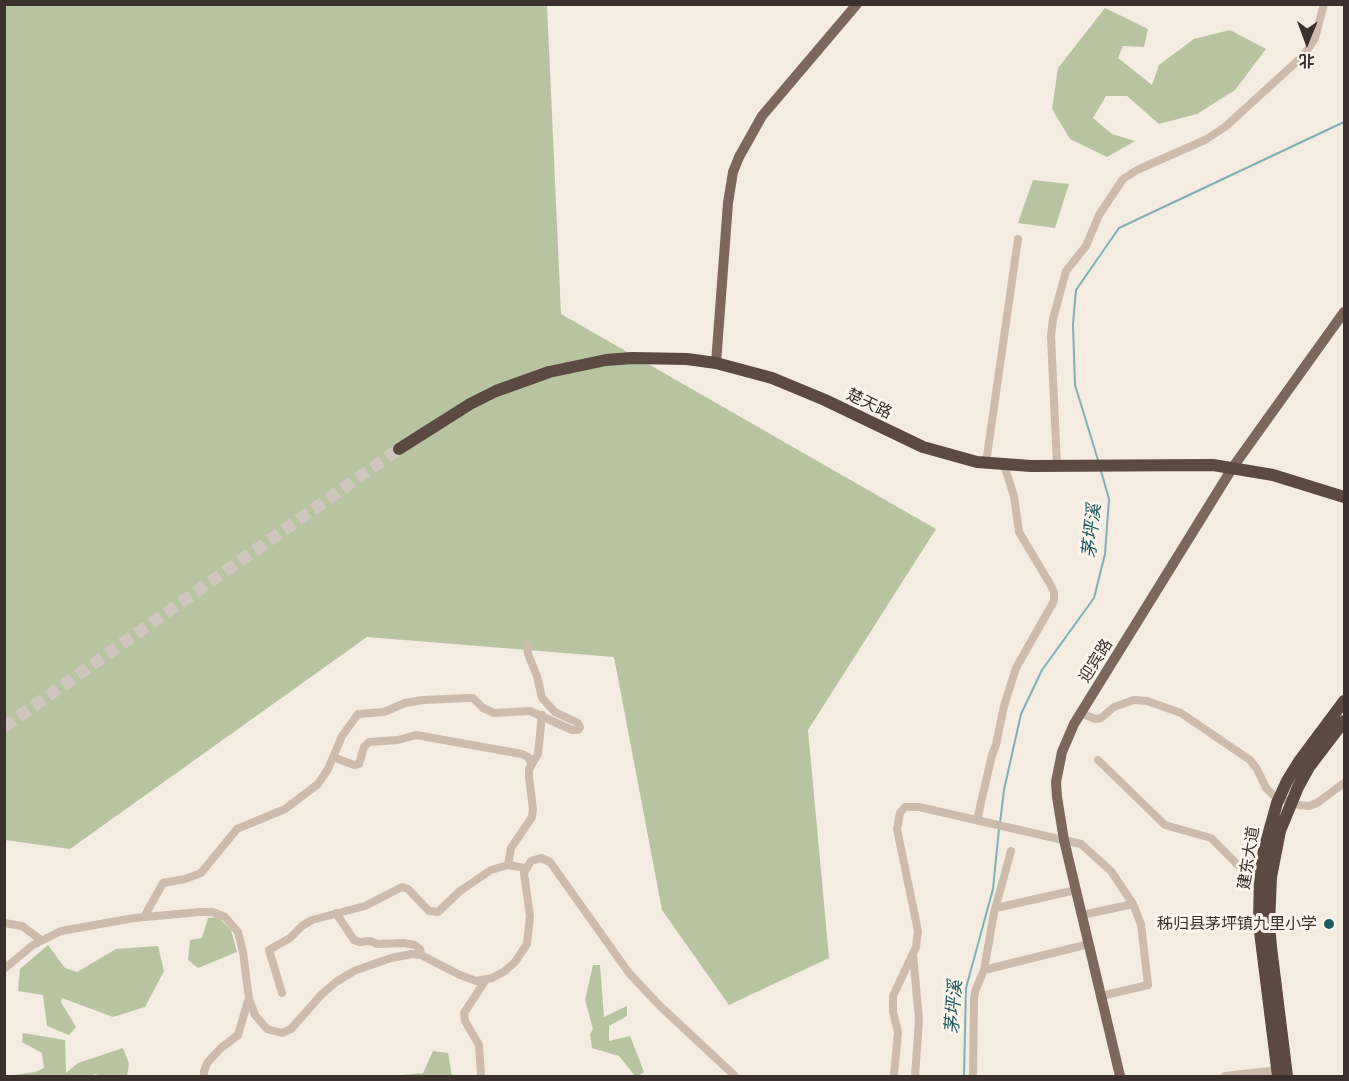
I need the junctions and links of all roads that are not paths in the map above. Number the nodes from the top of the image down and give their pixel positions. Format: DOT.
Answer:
graph roads {
  1 [pos="857,4"];
  2 [pos="1324,4"];
  3 [pos="1018,239"];
  4 [pos="1344,312"];
  5 [pos="716,363"];
  6 [pos="399,449"];
  7 [pos="986,463"];
  8 [pos="1004,465"];
  9 [pos="1057,465"];
  10 [pos="1233,467"];
  11 [pos="1344,497"];
  12 [pos="527,645"];
  13 [pos="1344,701"];
  14 [pos="1081,713"];
  15 [pos="542,715"];
  16 [pos="1344,721"];
  17 [pos="333,757"];
  18 [pos="1098,760"];
  19 [pos="531,763"];
  20 [pos="1344,783"];
  21 [pos="1285,800"];
  22 [pos="981,821"];
  23 [pos="1064,840"];
  24 [pos="1011,851"];
  25 [pos="508,865"];
  26 [pos="525,868"];
  27 [pos="1265,884"];
  28 [pos="1076,890"];
  29 [pos="1133,904"];
  30 [pos="996,908"];
  31 [pos="336,913"];
  32 [pos="1082,915"];
  33 [pos="144,917"];
  34 [pos="4,923"];
  35 [pos="41,940"];
  36 [pos="1089,944"];
  37 [pos="913,954"];
  38 [pos="422,955"];
  39 [pos="4,969"];
  40 [pos="984,970"];
  41 [pos="485,981"];
  42 [pos="282,993"];
  43 [pos="1101,996"];
  44 [pos="249,999"];
  45 [pos="1282,1073"];
  46 [pos="204,1077"];
  47 [pos="481,1077"];
  48 [pos="735,1077"];
  49 [pos="894,1077"];
  50 [pos="915,1077"];
  51 [pos="972,1077"];
  52 [pos="1120,1077"];
  53 [pos="1225,1077"];
  1 -- 5 [label="main road"];
  2 -- 9 [label="street"];
  3 -- 7 [label="street"];
  4 -- 10 [label="main road, 迎宾路"];
  5 -- 6 [label="highway, 楚天路"];
  5 -- 7 [label="highway, 楚天路"];
  7 -- 8 [label="highway, 楚天路"];
  8 -- 9 [label="highway, 楚天路"];
  8 -- 22 [label="street"];
  9 -- 10 [label="highway, 楚天路"];
  10 -- 11 [label="highway, 楚天路"];
  10 -- 14 [label="main road, 迎宾路"];
  12 -- 15 [label="street"];
  13 -- 21 [label="highway, 建东大道"];
  14 -- 21 [label="street"];
  14 -- 23 [label="main road, 迎宾路"];
  15 -- 17 [label="street"];
  15 -- 19 [label="street"];
  16 -- 21 [label="highway, 建东大道"];
  17 -- 19 [label="street"];
  17 -- 33 [label="street"];
  18 -- 27 [label="street"];
  19 -- 25 [label="street"];
  20 -- 21 [label="street"];
  21 -- 27 [label="highway, 建东大道"];
  22 -- 23 [label="street"];
  22 -- 37 [label="street"];
  23 -- 28 [label="main road, 迎宾路"];
  23 -- 29 [label="street"];
  24 -- 30 [label="street"];
  25 -- 26 [label="street"];
  25 -- 31 [label="street"];
  26 -- 41 [label="street"];
  26 -- 48 [label="street"];
  27 -- 45 [label="highway, 建东大道"];
  28 -- 30 [label="street"];
  28 -- 32 [label="main road, 迎宾路"];
  29 -- 32 [label="street"];
  29 -- 43 [label="street"];
  30 -- 40 [label="street"];
  31 -- 38 [label="street"];
  31 -- 42 [label="street"];
  32 -- 36 [label="main road, 迎宾路"];
  33 -- 35 [label="street"];
  33 -- 44 [label="street"];
  34 -- 35 [label="street"];
  35 -- 39 [label="street"];
  36 -- 40 [label="street"];
  36 -- 43 [label="main road, 迎宾路"];
  37 -- 49 [label="street"];
  37 -- 50 [label="street"];
  38 -- 41 [label="street"];
  38 -- 44 [label="street"];
  40 -- 51 [label="street"];
  41 -- 47 [label="street"];
  43 -- 52 [label="main road, 迎宾路"];
  44 -- 46 [label="street"];
  45 -- 53 [label="street"];
}
